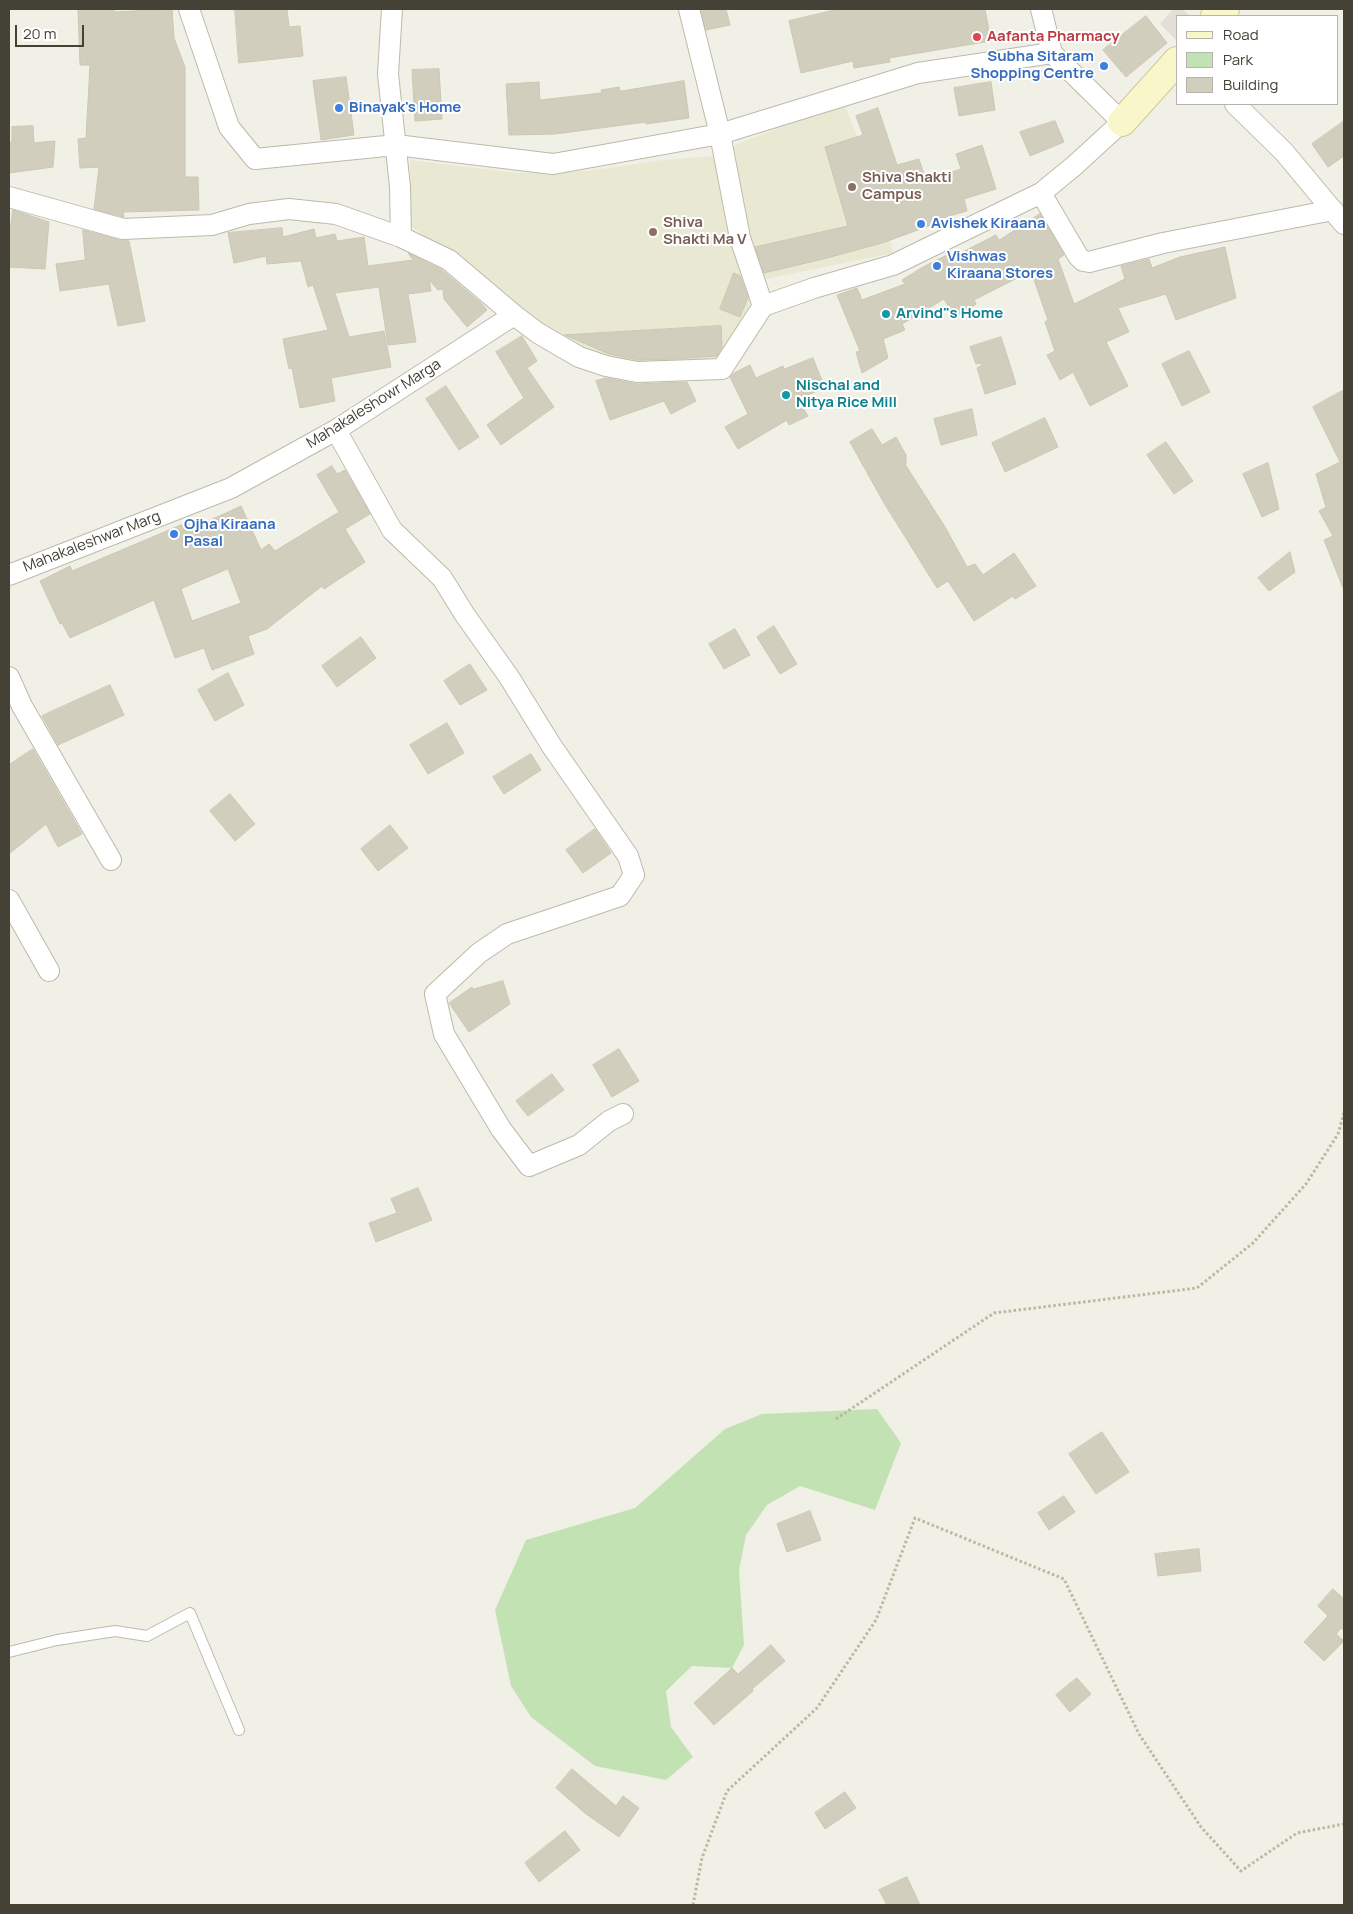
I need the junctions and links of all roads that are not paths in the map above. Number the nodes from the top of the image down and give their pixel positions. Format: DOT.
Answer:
graph roads {
  1 [pos="189,9"];
  2 [pos="392,9"];
  3 [pos="689,9"];
  4 [pos="1041,9"];
  5 [pos="1052,53"];
  6 [pos="1176,62"];
  7 [pos="1236,105"];
  8 [pos="1122,122"];
  9 [pos="720,134"];
  10 [pos="396,145"];
  11 [pos="1041,193"];
  12 [pos="9,197"];
  13 [pos="1338,217"];
  14 [pos="401,237"];
  15 [pos="763,306"];
  16 [pos="514,315"];
  17 [pos="336,430"];
  18 [pos="230,488"];
  19 [pos="9,575"];
  20 [pos="9,677"];
  21 [pos="111,860"];
  22 [pos="9,900"];
  23 [pos="49,971"];
  24 [pos="623,1114"];
  25 [pos="9,1652"];
  26 [pos="239,1730"];
  1 -- 10 [label="street"];
  2 -- 10 [label="street"];
  3 -- 9 [label="street"];
  4 -- 5 [label="street"];
  5 -- 8 [label="street"];
  5 -- 9 [label="street"];
  6 -- 8 [label="main road"];
  7 -- 13 [label="street"];
  8 -- 11 [label="street"];
  9 -- 10 [label="street"];
  9 -- 15 [label="street"];
  10 -- 14 [label="street"];
  11 -- 13 [label="street"];
  11 -- 15 [label="street"];
  12 -- 14 [label="street"];
  14 -- 16 [label="street"];
  15 -- 16 [label="street"];
  16 -- 17 [label="street, Mahakaleshowr Marga"];
  17 -- 18 [label="street, Mahakaleshowr Marga"];
  17 -- 24 [label="street"];
  18 -- 19 [label="street, Mahakaleshwar Marg"];
  20 -- 21 [label="street"];
  22 -- 23 [label="street"];
  25 -- 26 [label="lane"];
}
